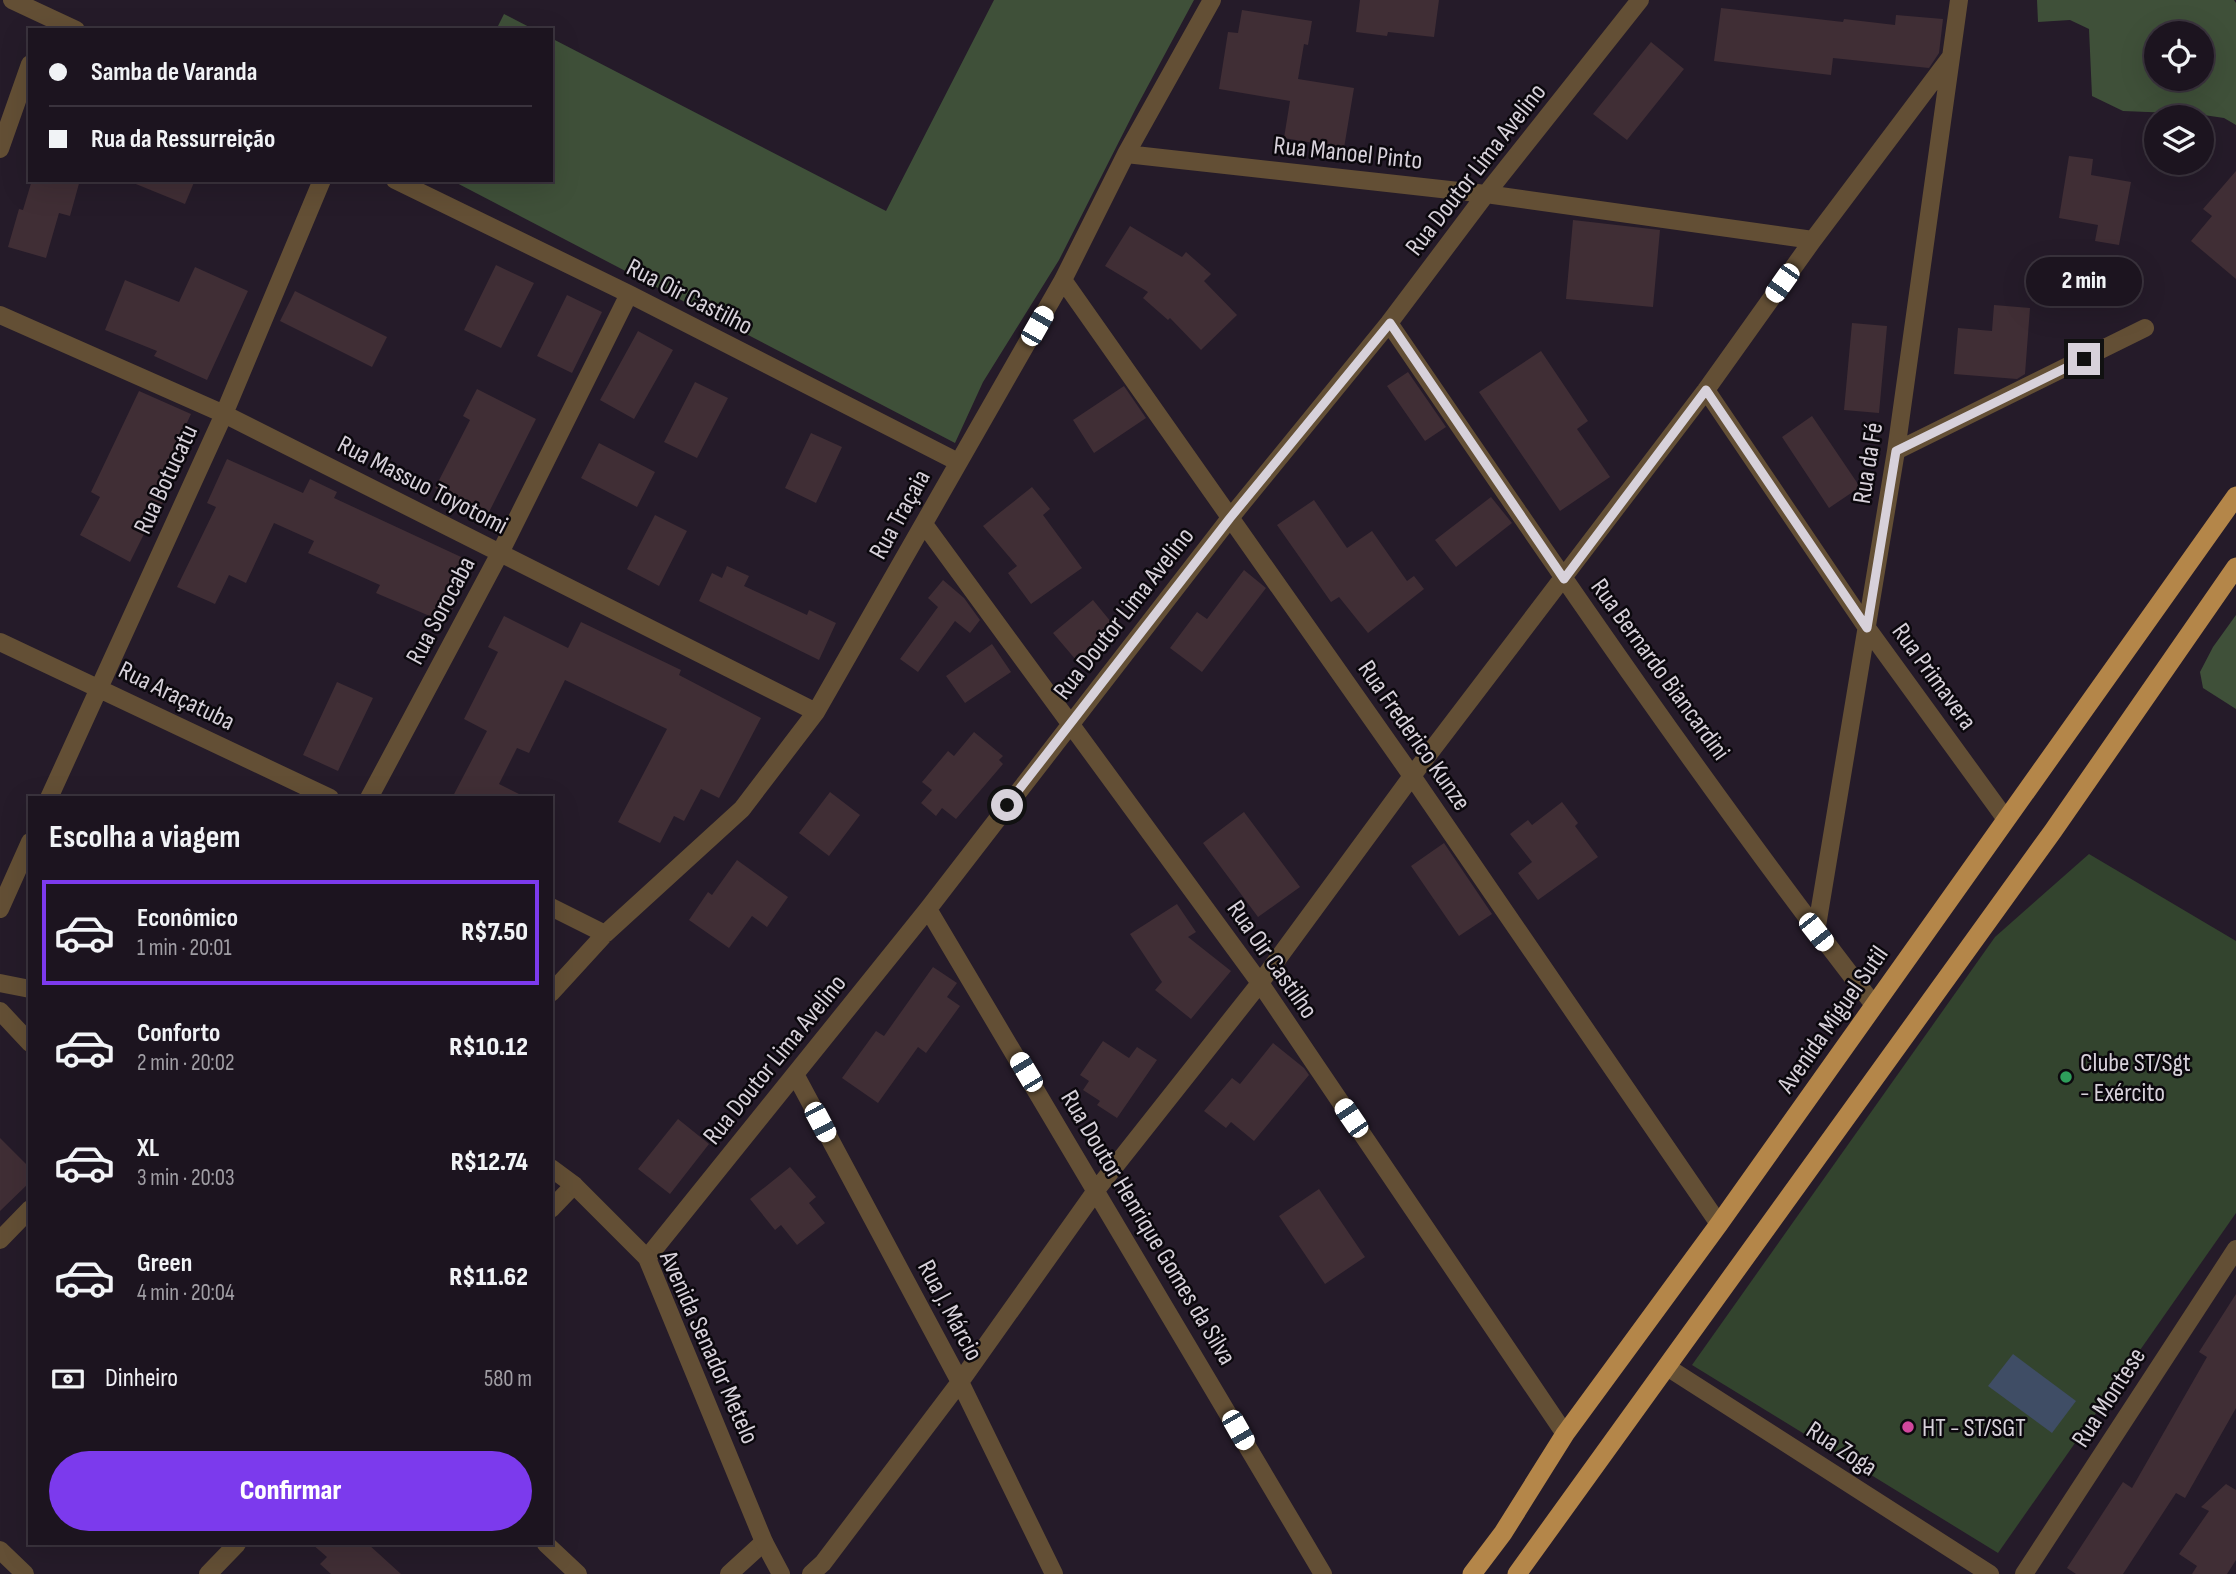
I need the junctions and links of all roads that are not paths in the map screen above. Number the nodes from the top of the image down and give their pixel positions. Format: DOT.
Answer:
graph roads {
  1 [pos="12,0"];
  2 [pos="1212,0"];
  3 [pos="1640,0"];
  4 [pos="1959,0"];
  5 [pos="44,23"];
  6 [pos="67,28"];
  7 [pos="1950,58"];
  8 [pos="28,70"];
  9 [pos="0,149"];
  10 [pos="1126,154"];
  11 [pos="321,182"];
  12 [pos="399,182"];
  13 [pos="1486,194"];
  14 [pos="1813,240"];
  15 [pos="1063,280"];
  16 [pos="629,294"];
  17 [pos="0,315"];
  18 [pos="1390,323"];
  19 [pos="2145,328"];
  20 [pos="1706,390"];
  21 [pos="224,414"];
  22 [pos="1896,451"];
  23 [pos="958,462"];
  24 [pos="2236,496"];
  25 [pos="1230,518"];
  26 [pos="924,524"];
  27 [pos="500,553"];
  28 [pos="2236,567"];
  29 [pos="1564,579"];
  30 [pos="1867,628"];
  31 [pos="0,642"];
  32 [pos="98,687"];
  33 [pos="816,712"];
  34 [pos="1071,722"];
  35 [pos="1412,776"];
  36 [pos="50,796"];
  37 [pos="326,796"];
  38 [pos="370,796"];
  39 [pos="2005,818"];
  40 [pos="28,846"];
  41 [pos="553,908"];
  42 [pos="0,909"];
  43 [pos="928,909"];
  44 [pos="1816,932"];
  45 [pos="606,934"];
  46 [pos="0,983"];
  47 [pos="1260,983"];
  48 [pos="28,989"];
  49 [pos="553,991"];
  50 [pos="1874,1005"];
  51 [pos="0,1011"];
  52 [pos="28,1040"];
  53 [pos="795,1074"];
  54 [pos="553,1169"];
  55 [pos="574,1185"];
  56 [pos="1097,1189"];
  57 [pos="553,1207"];
  58 [pos="28,1211"];
  59 [pos="1719,1224"];
  60 [pos="0,1240"];
  61 [pos="2236,1249"];
  62 [pos="647,1258"];
  63 [pos="1667,1367"];
  64 [pos="960,1382"];
  65 [pos="1565,1434"];
  66 [pos="764,1542"];
  67 [pos="236,1545"];
  68 [pos="547,1545"];
  69 [pos="0,1550"];
  70 [pos="25,1574"];
  71 [pos="208,1574"];
  72 [pos="578,1574"];
  73 [pos="729,1574"];
  74 [pos="781,1574"];
  75 [pos="811,1574"];
  76 [pos="1054,1574"];
  77 [pos="1323,1574"];
  78 [pos="1472,1574"];
  79 [pos="1517,1574"];
  80 [pos="1990,1574"];
  81 [pos="2024,1574"];
  1 -- 5 [label="street"];
  2 -- 10 [label="street, Rua Traçaia"];
  3 -- 13 [label="street, Rua Doutor Lima Avelino"];
  4 -- 7 [label="street, Rua da Fé"];
  5 -- 6 [label="street"];
  7 -- 14 [label="street"];
  7 -- 22 [label="street, Rua da Fé"];
  8 -- 9 [label="street"];
  10 -- 13 [label="street, Rua Manoel Pinto"];
  10 -- 15 [label="street, Rua Traçaia"];
  11 -- 21 [label="street, Rua Botucatu"];
  12 -- 16 [label="street, Rua Oir Castilho"];
  13 -- 14 [label="street, Rua Manoel Pinto"];
  13 -- 18 [label="street, Rua Doutor Lima Avelino"];
  14 -- 20 [label="street"];
  15 -- 23 [label="street, Rua Traçaia"];
  15 -- 25 [label="street, Rua Frederico Kunze"];
  16 -- 23 [label="street, Rua Oir Castilho"];
  16 -- 27 [label="street, Rua Sorocaba"];
  17 -- 21 [label="street, Rua Massuo Toyotomi"];
  18 -- 25 [label="street, Rua Doutor Lima Avelino"];
  18 -- 29 [label="street, Rua Bernardo Biancardini"];
  19 -- 22 [label="street"];
  20 -- 29 [label="street"];
  20 -- 30 [label="street, Rua Primavera"];
  21 -- 27 [label="street, Rua Massuo Toyotomi"];
  21 -- 32 [label="street, Rua Botucatu"];
  22 -- 30 [label="street, Rua da Fé"];
  23 -- 26 [label="street, Rua Traçaia"];
  24 -- 39 [label="highway, Avenida Miguel Sutil"];
  25 -- 34 [label="street, Rua Doutor Lima Avelino"];
  25 -- 35 [label="street, Rua Frederico Kunze"];
  26 -- 33 [label="street, Rua Traçaia"];
  26 -- 34 [label="street, Rua Oir Castilho"];
  27 -- 33 [label="street, Rua Massuo Toyotomi"];
  27 -- 38 [label="street, Rua Sorocaba"];
  28 -- 63 [label="highway"];
  29 -- 35 [label="street"];
  29 -- 44 [label="street, Rua Bernardo Biancardini"];
  30 -- 39 [label="street, Rua Primavera"];
  30 -- 44 [label="street, Rua da Fé"];
  31 -- 32 [label="street, Rua Araçatuba"];
  32 -- 36 [label="street, Rua Botucatu"];
  32 -- 37 [label="street, Rua Araçatuba"];
  33 -- 45 [label="street, Rua Traçaia"];
  34 -- 43 [label="street, Rua Doutor Lima Avelino"];
  34 -- 47 [label="street, Rua Oir Castilho"];
  35 -- 47 [label="street"];
  35 -- 59 [label="street, Rua Frederico Kunze"];
  39 -- 50 [label="highway, Avenida Miguel Sutil"];
  40 -- 42 [label="street"];
  41 -- 45 [label="street"];
  43 -- 53 [label="street, Rua Doutor Lima Avelino"];
  43 -- 56 [label="street, Rua Doutor Henrique Gomes da Silva"];
  44 -- 50 [label="street, Rua Bernardo Biancardini"];
  45 -- 49 [label="street, Rua Traçaia"];
  46 -- 48 [label="street"];
  47 -- 56 [label="street"];
  47 -- 65 [label="street, Rua Oir Castilho"];
  50 -- 59 [label="highway, Avenida Miguel Sutil"];
  51 -- 52 [label="street"];
  53 -- 62 [label="street, Rua Doutor Lima Avelino"];
  53 -- 64 [label="street, Rua J. Márcio"];
  54 -- 55 [label="street, Avenida Senador Metelo"];
  55 -- 57 [label="street"];
  55 -- 62 [label="street, Avenida Senador Metelo"];
  56 -- 64 [label="street"];
  56 -- 77 [label="street, Rua Doutor Henrique Gomes da Silva"];
  58 -- 60 [label="street"];
  59 -- 65 [label="highway, Avenida Miguel Sutil"];
  61 -- 81 [label="street, Rua Montese"];
  62 -- 66 [label="street, Avenida Senador Metelo"];
  63 -- 79 [label="highway"];
  63 -- 80 [label="street, Rua Zoga"];
  64 -- 75 [label="street"];
  64 -- 76 [label="street, Rua J. Márcio"];
  65 -- 78 [label="highway, Avenida Miguel Sutil"];
  66 -- 73 [label="street"];
  66 -- 74 [label="street, Avenida Senador Metelo"];
  67 -- 71 [label="street"];
  68 -- 72 [label="street"];
  69 -- 70 [label="street"];
}
